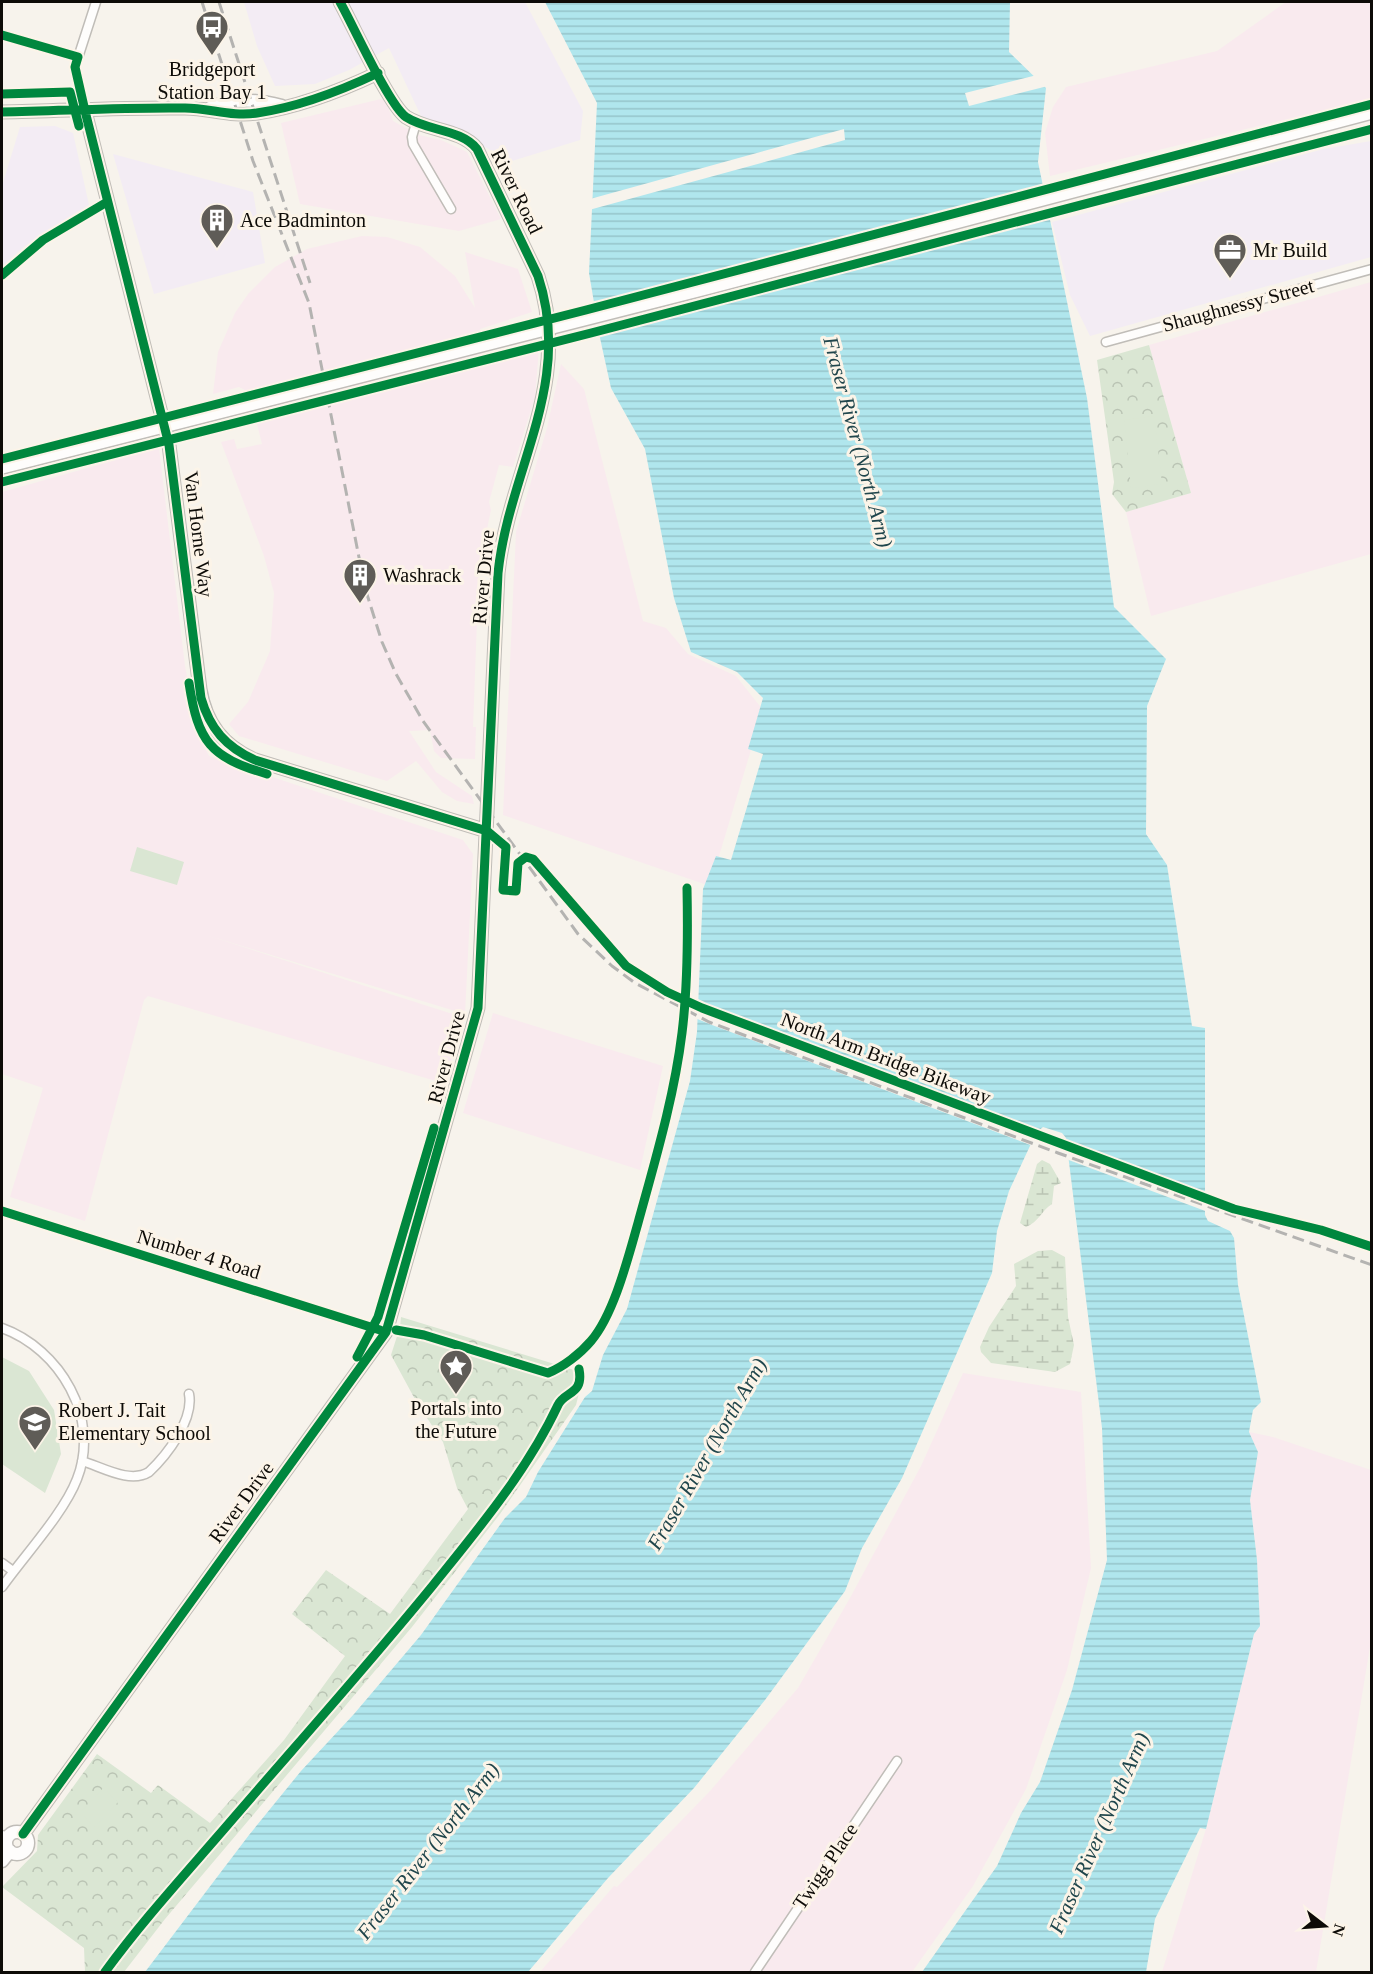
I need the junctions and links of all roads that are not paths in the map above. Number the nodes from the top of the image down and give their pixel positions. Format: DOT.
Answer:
graph roads {
  1 [pos="96,2"];
  2 [pos="340,2"];
  3 [pos="2,35"];
  4 [pos="78,57"];
  5 [pos="378,73"];
  6 [pos="85,111"];
  7 [pos="1371,111"];
  8 [pos="2,112"];
  9 [pos="1371,121"];
  10 [pos="416,123"];
  11 [pos="451,209"];
  12 [pos="1371,269"];
  13 [pos="1106,342"];
  14 [pos="548,350"];
  15 [pos="2,466"];
  16 [pos="2,476"];
  17 [pos="487,831"];
  18 [pos="2,1211"];
  19 [pos="2,1326"];
  20 [pos="386,1332"];
  21 [pos="189,1394"];
  22 [pos="82,1461"];
  23 [pos="2,1563"];
  24 [pos="13,1571"];
  25 [pos="2,1587"];
  26 [pos="897,1761"];
  27 [pos="23,1834"];
  28 [pos="4,1836"];
  29 [pos="10,1851"];
  30 [pos="2,1862"];
  31 [pos="755,1972"];
  1 -- 4 [label="street"];
  2 -- 5 [label="street, River Road"];
  3 -- 4 [label="street"];
  4 -- 6 [label="street, Van Horne Way"];
  5 -- 6 [label="street"];
  5 -- 10 [label="street, River Road"];
  6 -- 8 [label="street"];
  6 -- 17 [label="street, Van Horne Way"];
  7 -- 15 [label="highway, bridge"];
  9 -- 16 [label="highway"];
  10 -- 11 [label="street"];
  10 -- 14 [label="street, River Road"];
  12 -- 13 [label="street, Shaughnessy Street"];
  14 -- 17 [label="street, River Drive"];
  17 -- 20 [label="street, River Drive"];
  18 -- 20 [label="street, Number 4 Road"];
  19 -- 22 [label="street"];
  20 -- 27 [label="street, River Drive"];
  21 -- 22 [label="street"];
  22 -- 24 [label="street"];
  23 -- 24 [label="street"];
  24 -- 25 [label="street"];
  26 -- 31 [label="street, Twigg Place"];
  27 -- 28 [label="street"];
  27 -- 29 [label="street"];
  28 -- 29 [label="street"];
  29 -- 30 [label="street"];
}
